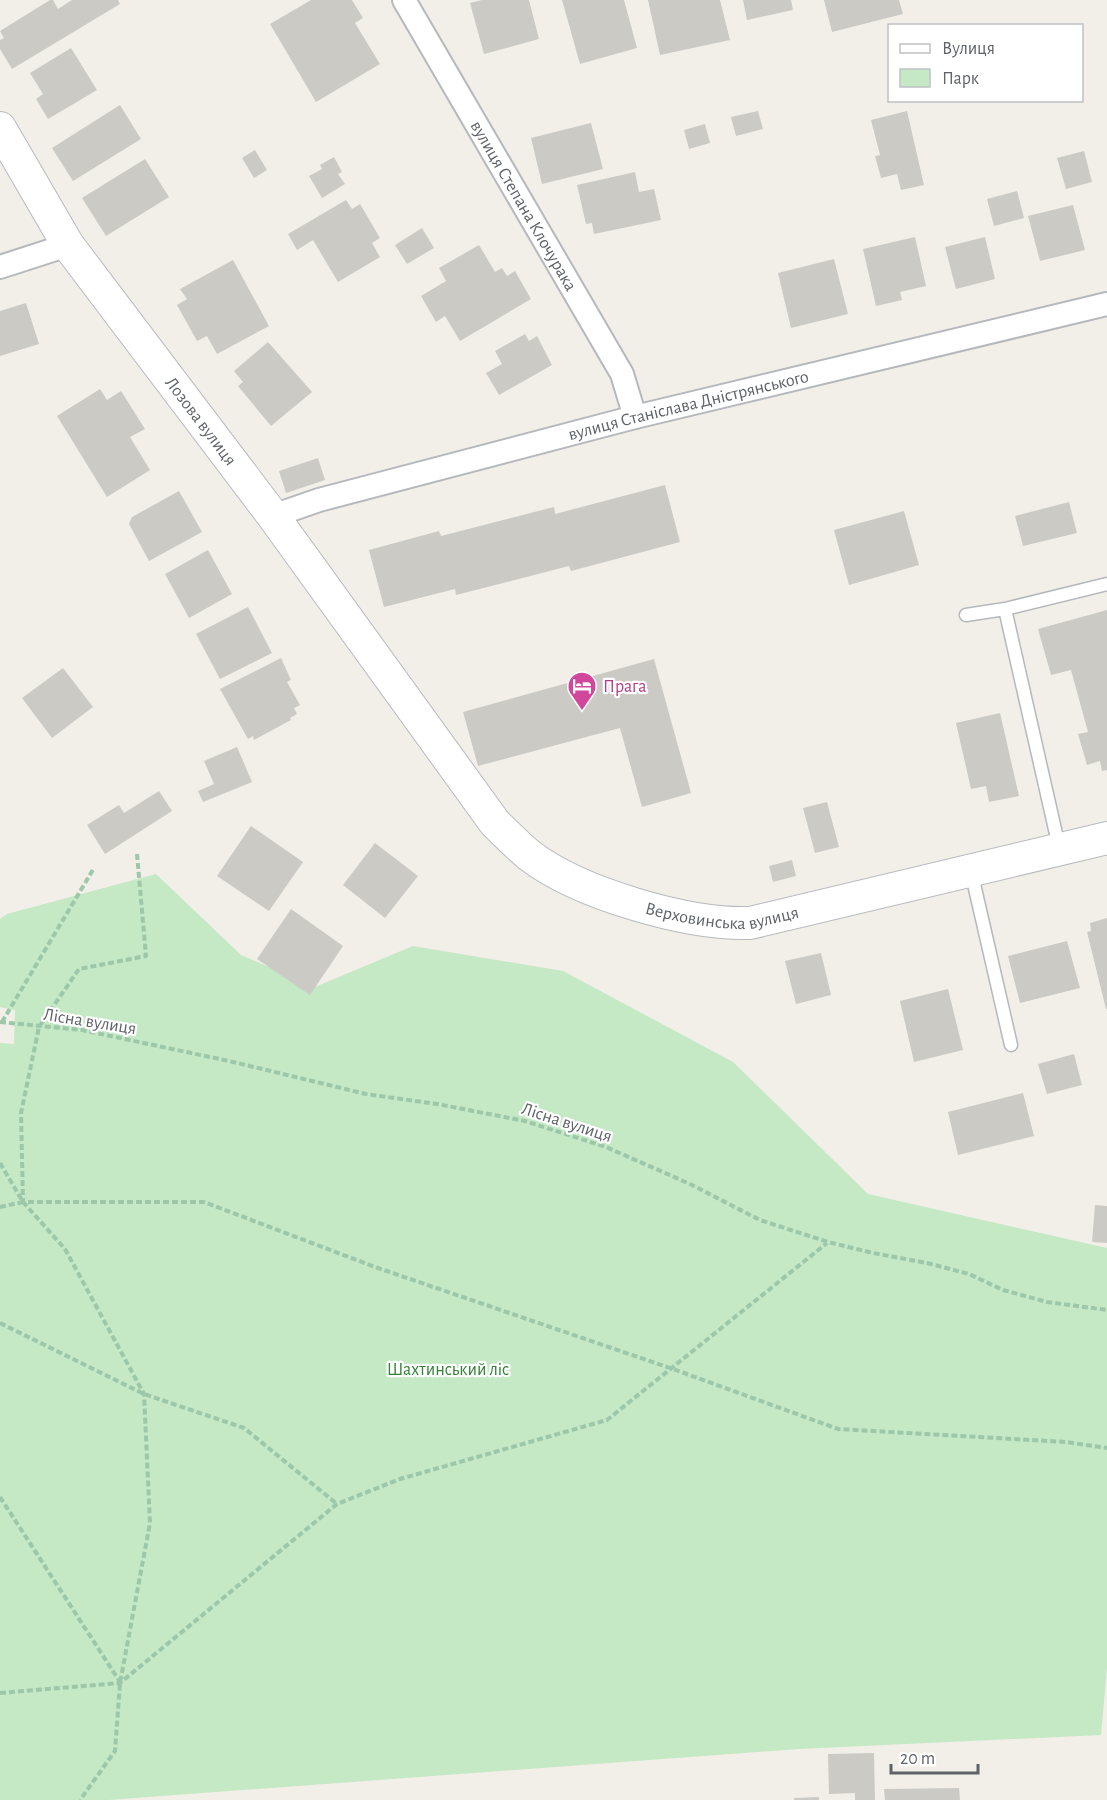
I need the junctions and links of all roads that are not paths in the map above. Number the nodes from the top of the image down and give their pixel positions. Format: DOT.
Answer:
graph roads {
  1 [pos="404,0"];
  2 [pos="0,128"];
  3 [pos="68,245"];
  4 [pos="0,267"];
  5 [pos="1107,304"];
  6 [pos="635,417"];
  7 [pos="273,516"];
  8 [pos="1107,584"];
  9 [pos="1005,609"];
  10 [pos="966,615"];
  11 [pos="411,707"];
  12 [pos="1107,838"];
  13 [pos="1059,849"];
  14 [pos="971,870"];
  15 [pos="1011,1045"];
  1 -- 6 [label="street, вулиця Степана Клочурака"];
  2 -- 3 [label="street, Лозова вулиця"];
  3 -- 4 [label="street"];
  3 -- 7 [label="street, Лозова вулиця"];
  5 -- 6 [label="street, вулиця Станіслава Дністрянського"];
  6 -- 7 [label="street, вулиця Станіслава Дністрянського"];
  7 -- 11 [label="street, Лозова вулиця"];
  8 -- 9 [label="lane"];
  9 -- 10 [label="lane"];
  9 -- 13 [label="lane"];
  11 -- 14 [label="street, Верховинська вулиця"];
  12 -- 13 [label="street, Верховинська вулиця"];
  13 -- 14 [label="street, Верховинська вулиця"];
  14 -- 15 [label="lane"];
}
